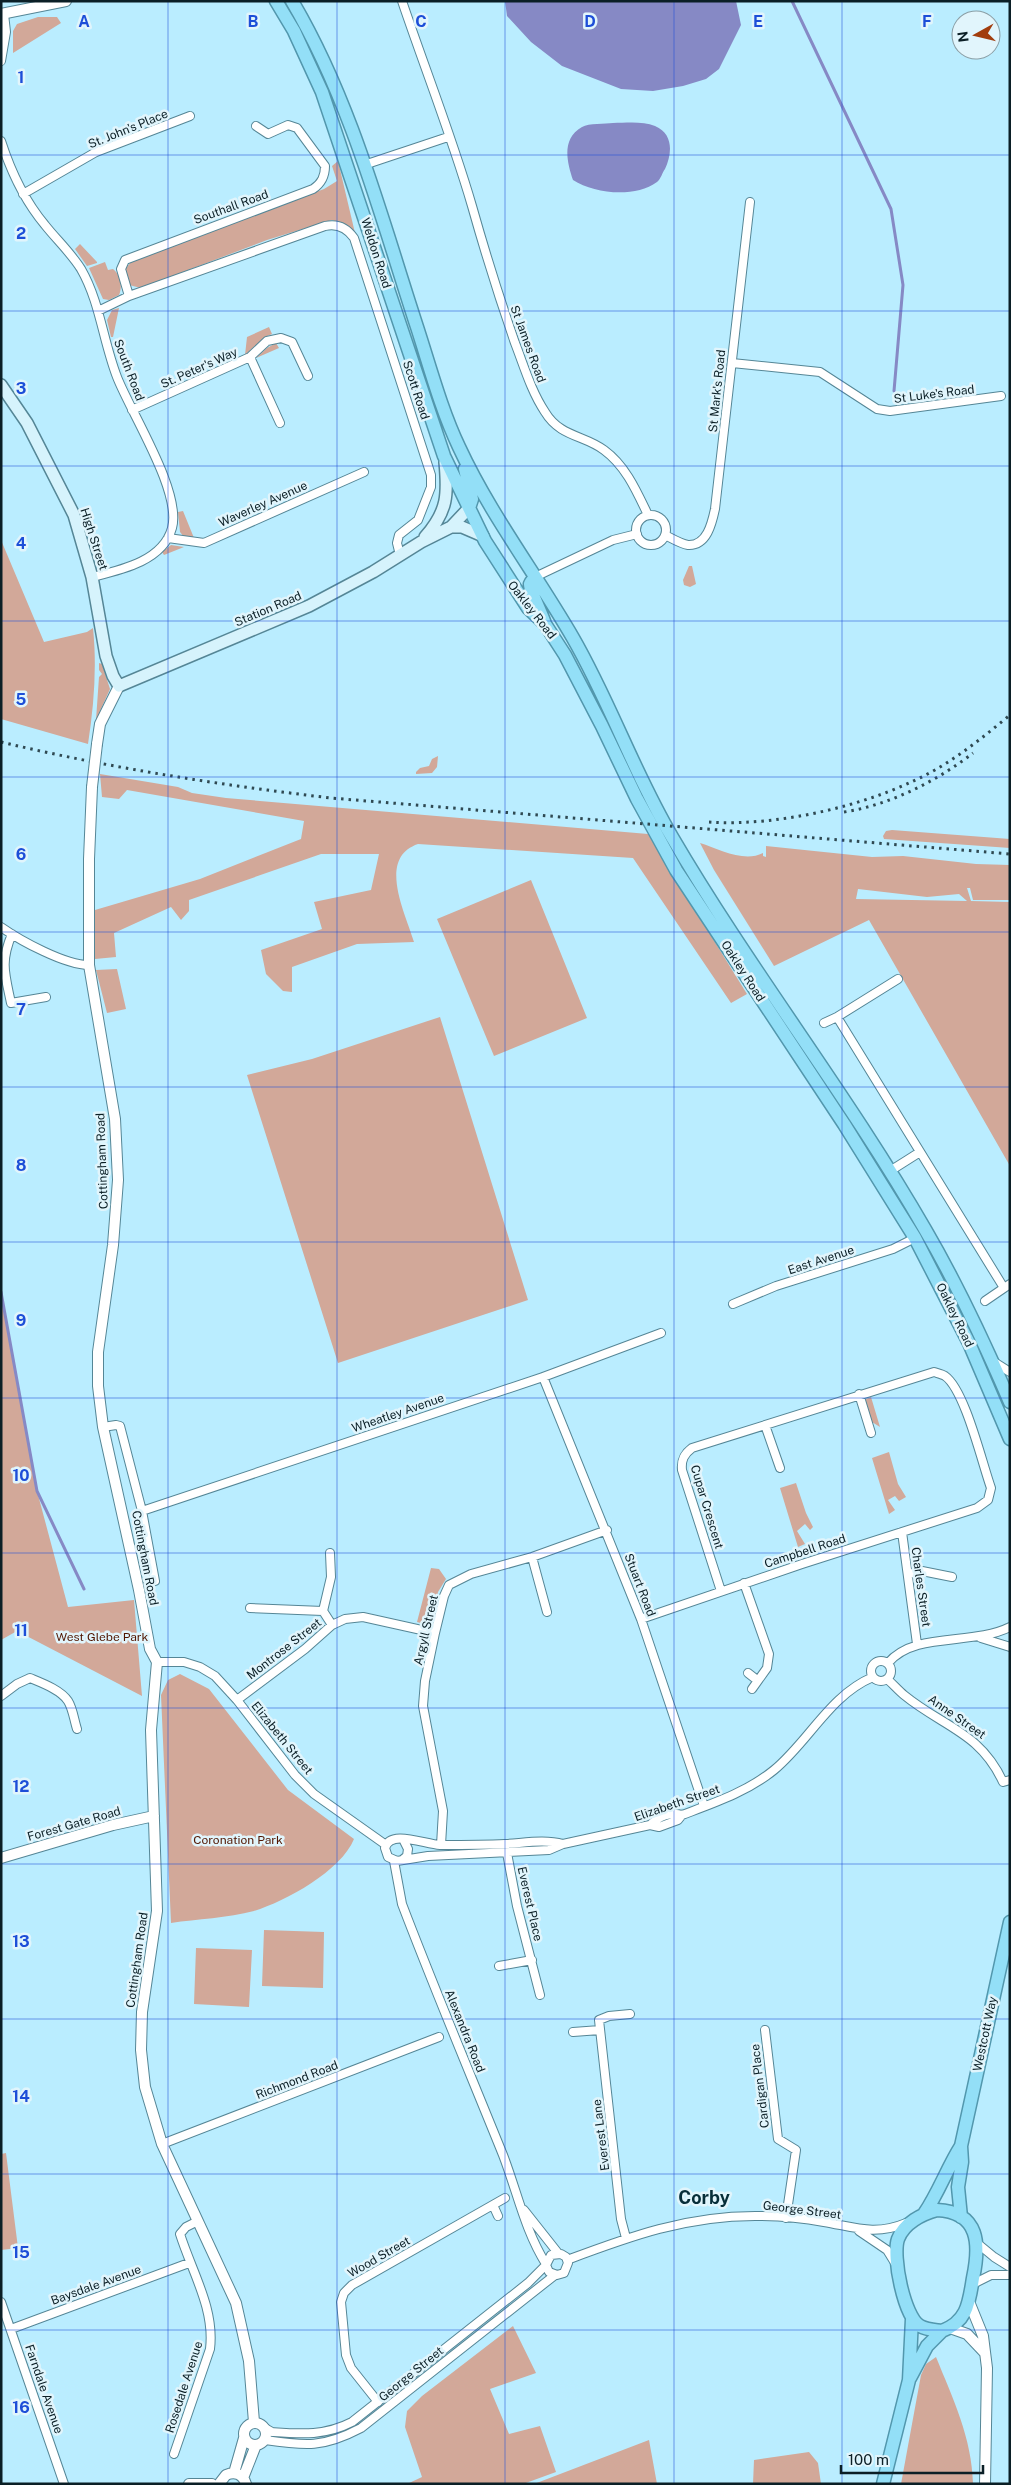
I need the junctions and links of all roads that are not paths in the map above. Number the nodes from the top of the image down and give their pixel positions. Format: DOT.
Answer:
graph roads {
  1 [pos="66,1"];
  2 [pos="276,1"];
  3 [pos="292,1"];
  4 [pos="402,1"];
  5 [pos="2,14"];
  6 [pos="1,61"];
  7 [pos="190,116"];
  8 [pos="256,126"];
  9 [pos="448,137"];
  10 [pos="1,141"];
  11 [pos="364,165"];
  12 [pos="23,194"];
  13 [pos="750,202"];
  14 [pos="129,296"];
  15 [pos="98,310"];
  16 [pos="250,357"];
  17 [pos="732,363"];
  18 [pos="308,376"];
  19 [pos="1,385"];
  20 [pos="1002,396"];
  21 [pos="132,410"];
  22 [pos="280,423"];
  23 [pos="459,448"];
  24 [pos="444,456"];
  25 [pos="364,472"];
  26 [pos="489,503"];
  27 [pos="468,508"];
  28 [pos="648,515"];
  29 [pos="451,527"];
  30 [pos="637,534"];
  31 [pos="483,536"];
  32 [pos="665,536"];
  33 [pos="168,538"];
  34 [pos="421,542"];
  35 [pos="400,555"];
  36 [pos="92,577"];
  37 [pos="506,577"];
  38 [pos="535,577"];
  39 [pos="545,624"];
  40 [pos="119,686"];
  41 [pos="1,927"];
  42 [pos="12,934"];
  43 [pos="89,965"];
  44 [pos="898,979"];
  45 [pos="46,996"];
  46 [pos="11,1003"];
  47 [pos="1,1005"];
  48 [pos="837,1017"];
  49 [pos="824,1023"];
  50 [pos="920,1152"];
  51 [pos="890,1171"];
  52 [pos="915,1238"];
  53 [pos="1007,1286"];
  54 [pos="985,1300"];
  55 [pos="733,1304"];
  56 [pos="660,1333"];
  57 [pos="992,1360"];
  58 [pos="1010,1372"];
  59 [pos="543,1377"];
  60 [pos="859,1394"];
  61 [pos="1010,1402"];
  62 [pos="765,1425"];
  63 [pos="103,1427"];
  64 [pos="871,1433"];
  65 [pos="1010,1439"];
  66 [pos="780,1468"];
  67 [pos="977,1508"];
  68 [pos="142,1511"];
  69 [pos="607,1530"];
  70 [pos="902,1532"];
  71 [pos="330,1553"];
  72 [pos="532,1557"];
  73 [pos="909,1574"];
  74 [pos="952,1577"];
  75 [pos="148,1583"];
  76 [pos="744,1584"];
  77 [pos="721,1591"];
  78 [pos="250,1608"];
  79 [pos="324,1611"];
  80 [pos="547,1612"];
  81 [pos="641,1619"];
  82 [pos="332,1625"];
  83 [pos="1010,1627"];
  84 [pos="435,1633"];
  85 [pos="979,1638"];
  86 [pos="917,1644"];
  87 [pos="1010,1647"];
  88 [pos="157,1662"];
  89 [pos="888,1663"];
  90 [pos="748,1673"];
  91 [pos="873,1677"];
  92 [pos="887,1679"];
  93 [pos="757,1680"];
  94 [pos="752,1689"];
  95 [pos="1,1696"];
  96 [pos="237,1700"];
  97 [pos="77,1729"];
  98 [pos="1006,1781"];
  99 [pos="704,1806"];
  100 [pos="154,1816"];
  101 [pos="403,1839"];
  102 [pos="563,1844"];
  103 [pos="386,1845"];
  104 [pos="441,1845"];
  105 [pos="508,1854"];
  106 [pos="1,1858"];
  107 [pos="398,1861"];
  108 [pos="1010,1922"];
  109 [pos="532,1960"];
  110 [pos="499,1966"];
  111 [pos="540,1995"];
  112 [pos="630,2014"];
  113 [pos="600,2030"];
  114 [pos="765,2030"];
  115 [pos="573,2032"];
  116 [pos="439,2037"];
  117 [pos="162,2144"];
  118 [pos="961,2146"];
  119 [pos="505,2198"];
  120 [pos="493,2205"];
  121 [pos="523,2208"];
  122 [pos="924,2214"];
  123 [pos="498,2216"];
  124 [pos="961,2217"];
  125 [pos="786,2218"];
  126 [pos="198,2221"];
  127 [pos="912,2221"];
  128 [pos="859,2231"];
  129 [pos="626,2238"];
  130 [pos="977,2243"];
  131 [pos="558,2253"];
  132 [pos="567,2260"];
  133 [pos="189,2263"];
  134 [pos="546,2265"];
  135 [pos="897,2267"];
  136 [pos="1010,2267"];
  137 [pos="555,2275"];
  138 [pos="1010,2275"];
  139 [pos="972,2284"];
  140 [pos="1,2302"];
  141 [pos="970,2304"];
  142 [pos="912,2319"];
  143 [pos="11,2329"];
  144 [pos="946,2330"];
  145 [pos="985,2353"];
  146 [pos="909,2380"];
  147 [pos="378,2402"];
  148 [pos="254,2422"];
  149 [pos="265,2428"];
  150 [pos="244,2438"];
  151 [pos="260,2443"];
  152 [pos="174,2454"];
  153 [pos="241,2478"];
  154 [pos="64,2484"];
  155 [pos="189,2484"];
  156 [pos="212,2484"];
  157 [pos="219,2484"];
  158 [pos="884,2484"];
  159 [pos="985,2484"];
  1 -- 5 [label="street"];
  2 -- 24 [label="highway, Weldon Road"];
  3 -- 11 [label="highway, Weldon Road"];
  4 -- 9 [label="street, St James Road"];
  5 -- 6 [label="street"];
  7 -- 12 [label="street, St. John's Place"];
  8 -- 14 [label="street, Southall Road"];
  9 -- 11 [label="street"];
  9 -- 28 [label="street, St James Road"];
  10 -- 12 [label="street, South Road"];
  11 -- 23 [label="highway, Weldon Road"];
  12 -- 15 [label="street, South Road"];
  13 -- 17 [label="street, St Mark's Road"];
  14 -- 15 [label="street"];
  14 -- 35 [label="street, Scott Road"];
  15 -- 21 [label="street, South Road"];
  16 -- 18 [label="street, St. Peter's Way"];
  16 -- 21 [label="street, St. Peter's Way"];
  16 -- 22 [label="street"];
  17 -- 20 [label="street, St Luke's Road"];
  17 -- 32 [label="street, St Mark's Road"];
  19 -- 36 [label="main road, High Street"];
  21 -- 33 [label="street, South Road"];
  23 -- 26 [label="highway, Weldon Road"];
  23 -- 27 [label="highway"];
  24 -- 27 [label="highway, Weldon Road"];
  24 -- 34 [label="main road, Station Road"];
  25 -- 33 [label="street, Waverley Avenue"];
  26 -- 38 [label="highway, Oakley Road"];
  27 -- 29 [label="main road, Station Road"];
  27 -- 31 [label="highway, Oakley Road"];
  28 -- 30 [label="street"];
  28 -- 32 [label="street"];
  29 -- 31 [label="main road"];
  29 -- 34 [label="main road, Station Road"];
  30 -- 32 [label="street"];
  30 -- 38 [label="street"];
  31 -- 37 [label="highway, Oakley Road"];
  33 -- 36 [label="street"];
  34 -- 35 [label="main road, Station Road"];
  35 -- 40 [label="main road, Station Road"];
  36 -- 40 [label="main road, High Street"];
  37 -- 38 [label="highway"];
  37 -- 39 [label="highway, Oakley Road"];
  38 -- 39 [label="highway"];
  38 -- 51 [label="highway, Oakley Road"];
  39 -- 52 [label="highway, Oakley Road"];
  40 -- 43 [label="street, Cottingham Road, bridge"];
  41 -- 42 [label="street"];
  42 -- 43 [label="street"];
  42 -- 46 [label="street"];
  43 -- 63 [label="street, Cottingham Road"];
  44 -- 48 [label="street"];
  45 -- 46 [label="street"];
  46 -- 47 [label="street"];
  48 -- 49 [label="street"];
  48 -- 50 [label="street"];
  50 -- 51 [label="street"];
  50 -- 53 [label="street"];
  51 -- 57 [label="highway, Oakley Road"];
  52 -- 55 [label="street, East Avenue"];
  52 -- 65 [label="highway, Oakley Road"];
  53 -- 54 [label="street"];
  56 -- 59 [label="street, Wheatley Avenue"];
  57 -- 58 [label="street"];
  57 -- 61 [label="highway, Oakley Road"];
  59 -- 68 [label="street, Wheatley Avenue"];
  59 -- 69 [label="street, Stuart Road"];
  60 -- 62 [label="street, Cupar Crescent"];
  60 -- 64 [label="street"];
  60 -- 67 [label="street, Cupar Crescent"];
  62 -- 66 [label="street"];
  62 -- 77 [label="street, Cupar Crescent"];
  63 -- 68 [label="street"];
  63 -- 88 [label="street, Cottingham Road"];
  67 -- 70 [label="street, Campbell Road"];
  68 -- 75 [label="street"];
  69 -- 72 [label="street, Argyll Street"];
  69 -- 81 [label="street, Stuart Road"];
  70 -- 73 [label="street, Charles Street"];
  70 -- 76 [label="street, Campbell Road"];
  71 -- 79 [label="street"];
  72 -- 80 [label="street"];
  72 -- 84 [label="street, Argyll Street"];
  73 -- 74 [label="street"];
  73 -- 86 [label="street, Charles Street"];
  76 -- 77 [label="street, Campbell Road"];
  76 -- 93 [label="street"];
  77 -- 81 [label="street, Campbell Road"];
  78 -- 79 [label="street"];
  79 -- 82 [label="street"];
  81 -- 99 [label="street, Stuart Road"];
  82 -- 84 [label="street, Montrose Street"];
  82 -- 96 [label="street, Montrose Street"];
  83 -- 85 [label="street"];
  84 -- 104 [label="street, Argyll Street"];
  85 -- 86 [label="street"];
  85 -- 87 [label="street"];
  86 -- 89 [label="street"];
  88 -- 96 [label="street, Elizabeth Street"];
  88 -- 100 [label="street, Cottingham Road"];
  89 -- 91 [label="street"];
  89 -- 92 [label="street"];
  90 -- 93 [label="street"];
  91 -- 92 [label="street"];
  91 -- 99 [label="street, Elizabeth Street"];
  92 -- 98 [label="street, Anne Street"];
  93 -- 94 [label="street"];
  95 -- 97 [label="street"];
  96 -- 103 [label="street, Elizabeth Street"];
  99 -- 102 [label="street, Elizabeth Street"];
  100 -- 106 [label="street, Forest Gate Road"];
  100 -- 117 [label="street, Cottingham Road"];
  101 -- 103 [label="street"];
  101 -- 104 [label="street, Elizabeth Street"];
  101 -- 107 [label="street"];
  102 -- 104 [label="street, Elizabeth Street"];
  102 -- 105 [label="street, Elizabeth Street"];
  103 -- 107 [label="street"];
  105 -- 107 [label="street, Elizabeth Street"];
  105 -- 109 [label="street, Everest Place"];
  107 -- 121 [label="street, Alexandra Road"];
  108 -- 118 [label="highway, Westcott Way"];
  109 -- 110 [label="street, Everest Place"];
  109 -- 111 [label="street, Everest Place"];
  112 -- 113 [label="street"];
  113 -- 115 [label="street"];
  113 -- 129 [label="street, Everest Lane"];
  114 -- 125 [label="street, Cardigan Place"];
  116 -- 117 [label="street, Richmond Road"];
  117 -- 126 [label="street, Cottingham Road"];
  118 -- 122 [label="highway, Westcott Way"];
  118 -- 124 [label="highway, Westcott Way"];
  119 -- 120 [label="street, Wood Street"];
  120 -- 123 [label="street"];
  120 -- 147 [label="street, Wood Street"];
  121 -- 131 [label="street, Alexandra Road"];
  121 -- 134 [label="street, Alexandra Road"];
  122 -- 124 [label="highway"];
  122 -- 127 [label="highway"];
  124 -- 130 [label="highway"];
  125 -- 128 [label="street, George Street"];
  125 -- 129 [label="street, George Street"];
  126 -- 133 [label="street, Rosedale Avenue"];
  126 -- 148 [label="street, Cottingham Road"];
  127 -- 128 [label="street, George Street"];
  127 -- 135 [label="highway"];
  128 -- 135 [label="street, George Street"];
  129 -- 132 [label="street, George Street"];
  130 -- 136 [label="street"];
  130 -- 139 [label="highway"];
  131 -- 132 [label="street"];
  131 -- 134 [label="street, George Street"];
  132 -- 137 [label="street, George Street"];
  133 -- 143 [label="street, Baysdale Avenue"];
  133 -- 152 [label="street, Rosedale Avenue"];
  134 -- 137 [label="street"];
  134 -- 147 [label="street, George Street"];
  135 -- 142 [label="highway"];
  137 -- 151 [label="street, George Street"];
  138 -- 139 [label="street"];
  139 -- 141 [label="highway"];
  140 -- 143 [label="street, Farndale Avenue"];
  141 -- 144 [label="highway"];
  141 -- 145 [label="street"];
  142 -- 144 [label="highway"];
  142 -- 146 [label="highway"];
  143 -- 154 [label="street, Farndale Avenue"];
  144 -- 145 [label="street"];
  144 -- 146 [label="highway"];
  145 -- 159 [label="street"];
  146 -- 158 [label="highway"];
  147 -- 149 [label="street, George Street"];
  148 -- 149 [label="street"];
  148 -- 150 [label="street"];
  149 -- 151 [label="street"];
  150 -- 151 [label="street"];
  150 -- 153 [label="street"];
  151 -- 153 [label="street"];
  153 -- 157 [label="street"];
  155 -- 156 [label="street"];
}
